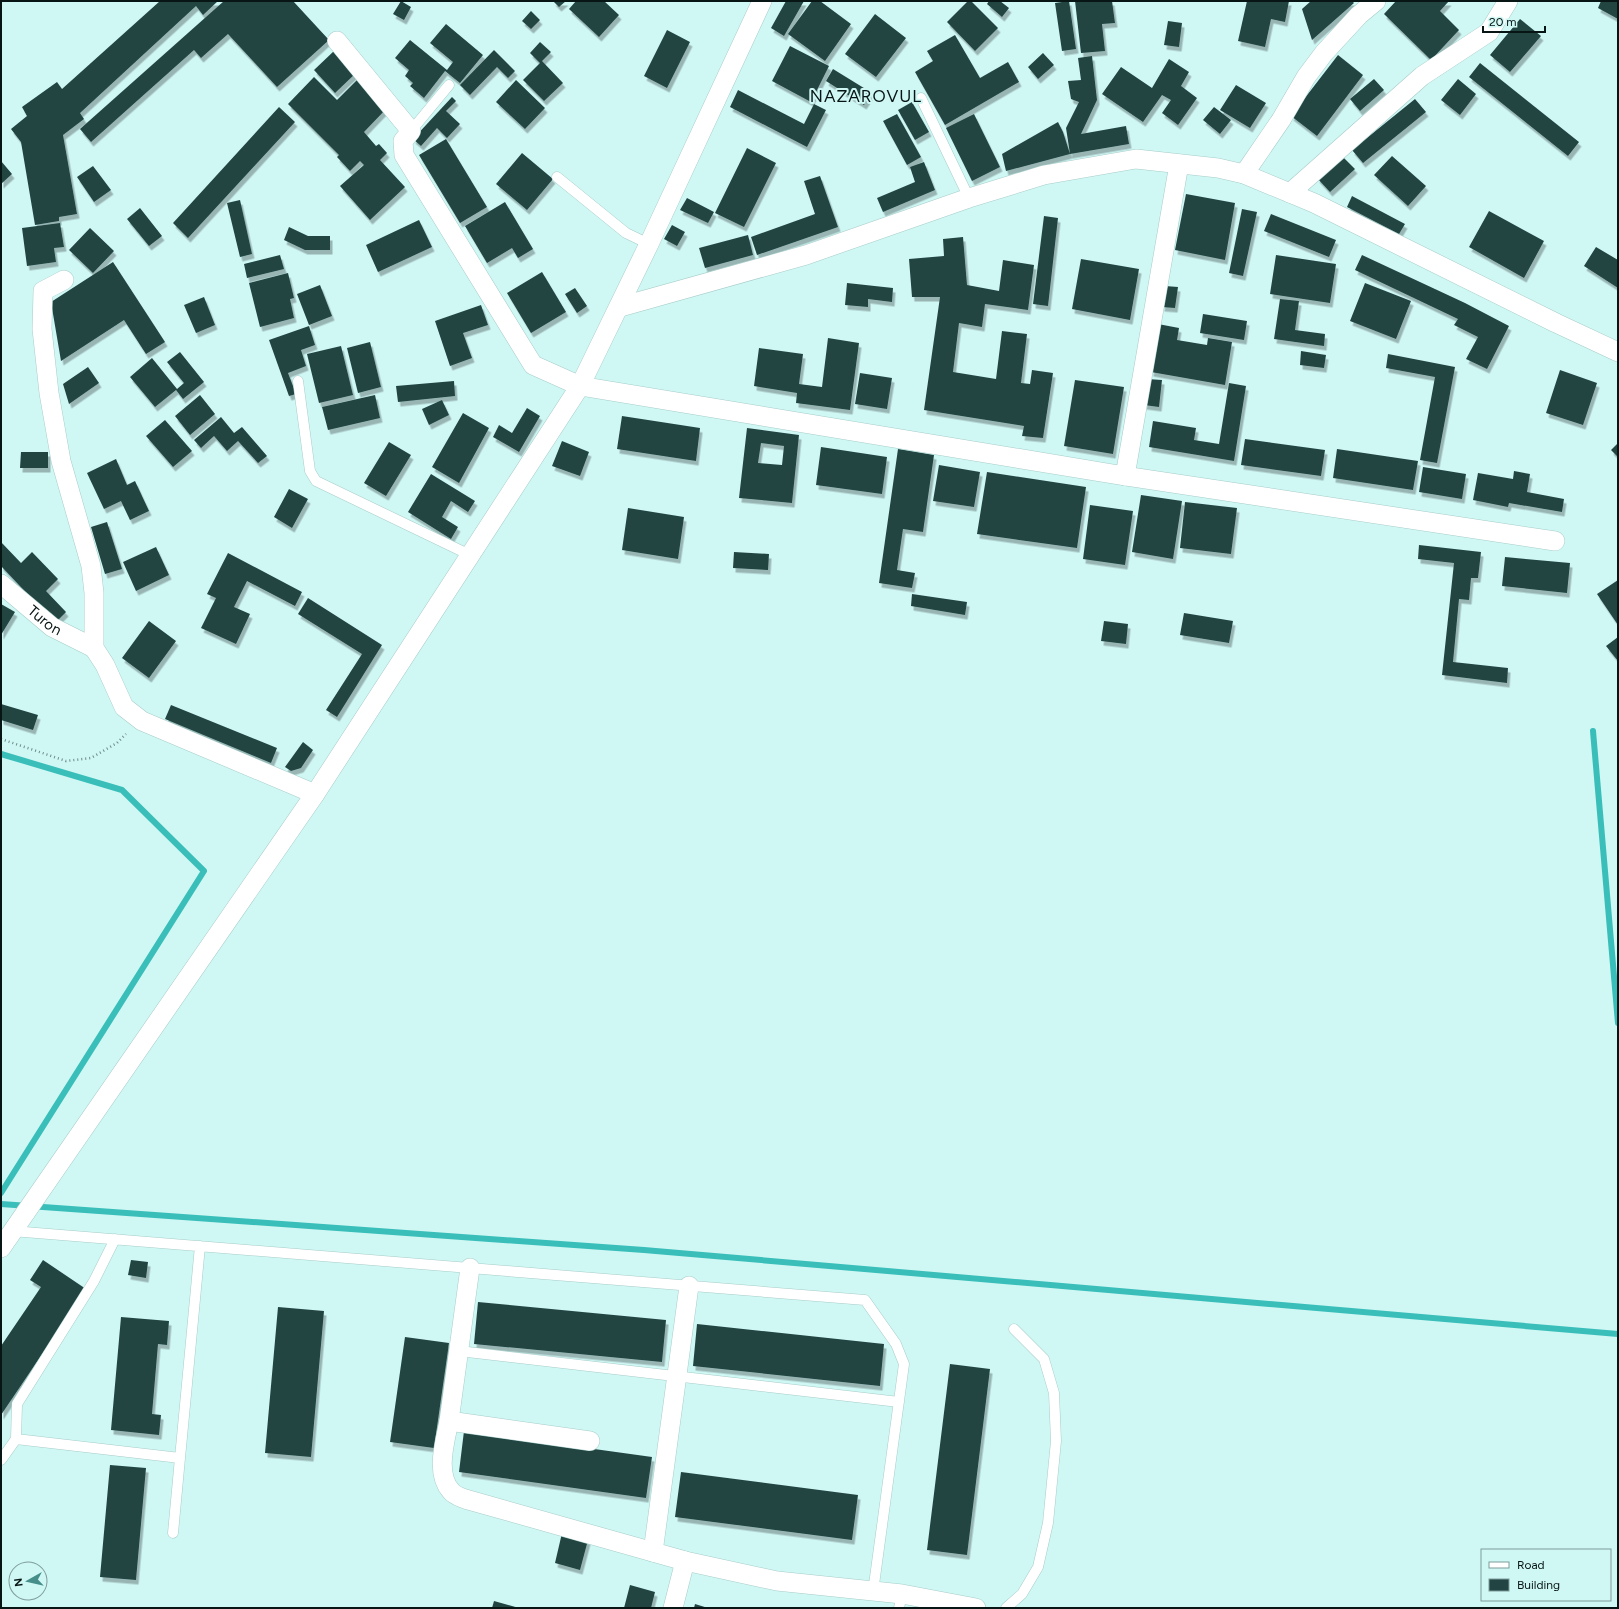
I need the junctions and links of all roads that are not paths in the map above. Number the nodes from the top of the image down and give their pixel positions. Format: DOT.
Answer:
graph roads {
  1 [pos="762,1"];
  2 [pos="1376,1"];
  3 [pos="1508,1"];
  4 [pos="337,41"];
  5 [pos="449,86"];
  6 [pos="921,98"];
  7 [pos="411,131"];
  8 [pos="1179,164"];
  9 [pos="1244,174"];
  10 [pos="557,177"];
  11 [pos="1290,193"];
  12 [pos="969,198"];
  13 [pos="650,244"];
  14 [pos="64,280"];
  15 [pos="620,306"];
  16 [pos="1618,352"];
  17 [pos="298,381"];
  18 [pos="580,386"];
  19 [pos="1125,476"];
  20 [pos="1555,541"];
  21 [pos="470,555"];
  22 [pos="1,584"];
  23 [pos="94,648"];
  24 [pos="314,794"];
  25 [pos="17,1225"];
  26 [pos="115,1239"];
  27 [pos="200,1246"];
  28 [pos="1,1248"];
  29 [pos="470,1268"];
  30 [pos="689,1286"];
  31 [pos="1014,1329"];
  32 [pos="459,1351"];
  33 [pos="677,1376"];
  34 [pos="899,1402"];
  35 [pos="449,1421"];
  36 [pos="16,1439"];
  37 [pos="590,1441"];
  38 [pos="180,1458"];
  39 [pos="1,1460"];
  40 [pos="173,1533"];
  41 [pos="653,1552"];
  42 [pos="685,1561"];
  43 [pos="873,1592"];
  44 [pos="900,1601"];
  45 [pos="673,1608"];
  46 [pos="976,1608"];
  47 [pos="1006,1608"];
  1 -- 13 [label="street"];
  2 -- 9 [label="street"];
  3 -- 11 [label="street"];
  4 -- 7 [label="street"];
  5 -- 7 [label="lane"];
  6 -- 12 [label="lane"];
  7 -- 18 [label="street"];
  8 -- 9 [label="street"];
  8 -- 12 [label="street"];
  8 -- 19 [label="street"];
  9 -- 11 [label="street"];
  10 -- 13 [label="lane"];
  11 -- 16 [label="street"];
  12 -- 15 [label="street"];
  13 -- 15 [label="street"];
  14 -- 23 [label="street"];
  15 -- 18 [label="street"];
  17 -- 21 [label="lane"];
  18 -- 19 [label="street"];
  18 -- 21 [label="street"];
  19 -- 20 [label="street"];
  21 -- 24 [label="street"];
  22 -- 23 [label="street, Turon"];
  23 -- 24 [label="street"];
  24 -- 25 [label="street"];
  25 -- 26 [label="lane"];
  25 -- 28 [label="street"];
  26 -- 27 [label="lane"];
  26 -- 36 [label="lane"];
  27 -- 29 [label="lane"];
  27 -- 38 [label="lane"];
  29 -- 30 [label="lane"];
  29 -- 32 [label="street"];
  30 -- 33 [label="street"];
  30 -- 34 [label="lane"];
  31 -- 47 [label="lane"];
  32 -- 33 [label="lane"];
  32 -- 35 [label="street"];
  33 -- 34 [label="lane"];
  33 -- 41 [label="street"];
  34 -- 43 [label="lane"];
  35 -- 37 [label="street"];
  35 -- 41 [label="street"];
  36 -- 38 [label="lane"];
  36 -- 39 [label="lane"];
  38 -- 40 [label="lane"];
  41 -- 42 [label="street"];
  42 -- 43 [label="street"];
  42 -- 45 [label="street"];
  43 -- 44 [label="street"];
  44 -- 46 [label="street"];
}
